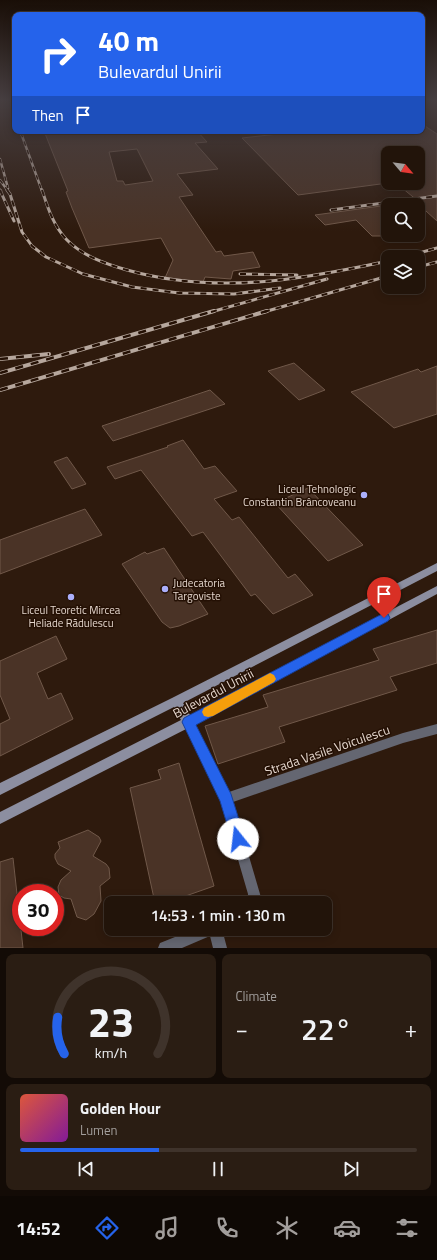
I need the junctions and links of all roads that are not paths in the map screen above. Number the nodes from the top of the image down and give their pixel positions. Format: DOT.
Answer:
graph roads {
  1 [pos="437,567"];
  2 [pos="437,590"];
  3 [pos="176,701"];
  4 [pos="188,722"];
  5 [pos="437,729"];
  6 [pos="0,788"];
  7 [pos="226,799"];
  8 [pos="0,818"];
  9 [pos="254,896"];
  10 [pos="196,936"];
  11 [pos="216,936"];
  12 [pos="165,948"];
  13 [pos="220,948"];
  1 -- 3 [label="main road, Bulevardul Unirii"];
  2 -- 4 [label="main road, Bulevardul Unirii"];
  3 -- 4 [label="main road"];
  3 -- 6 [label="main road, Bulevardul Unirii"];
  4 -- 7 [label="street"];
  4 -- 8 [label="main road, Bulevardul Unirii"];
  5 -- 7 [label="street, Strada Vasile Voiculescu"];
  7 -- 9 [label="street"];
  10 -- 12 [label="street"];
  11 -- 13 [label="street"];
}
